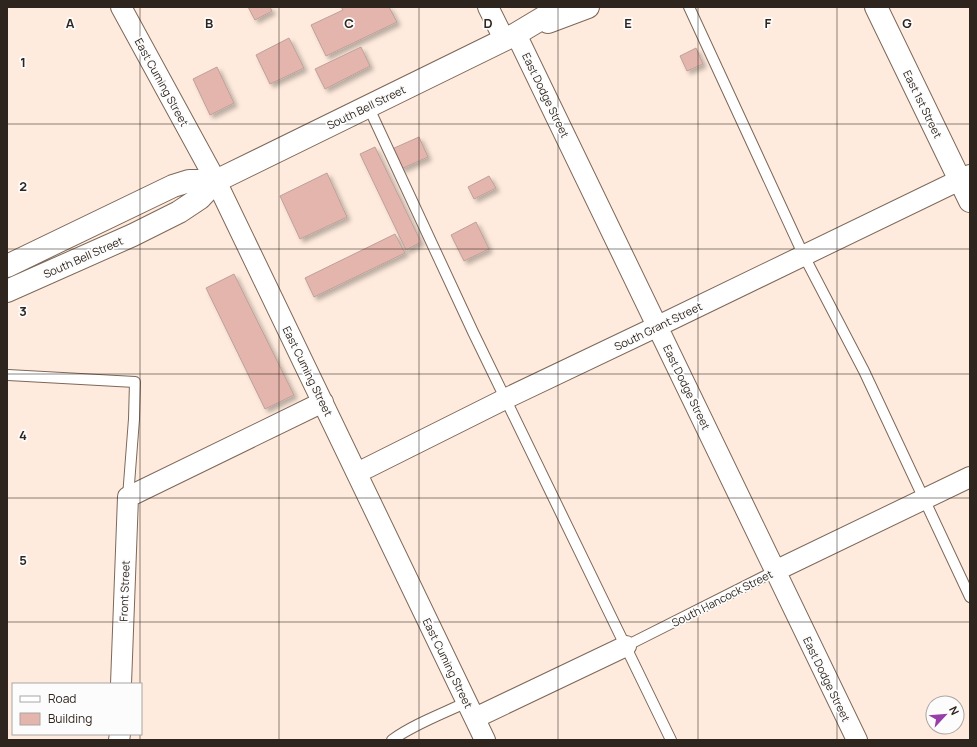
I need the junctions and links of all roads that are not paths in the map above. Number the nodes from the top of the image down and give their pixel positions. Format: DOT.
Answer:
graph roads {
  1 [pos="121,7"];
  2 [pos="488,7"];
  3 [pos="561,7"];
  4 [pos="588,7"];
  5 [pos="689,7"];
  6 [pos="880,10"];
  7 [pos="510,36"];
  8 [pos="368,106"];
  9 [pos="965,178"];
  10 [pos="216,181"];
  11 [pos="970,201"];
  12 [pos="804,256"];
  13 [pos="11,265"];
  14 [pos="12,289"];
  15 [pos="658,326"];
  16 [pos="8,375"];
  17 [pos="507,398"];
  18 [pos="323,402"];
  19 [pos="357,473"];
  20 [pos="970,477"];
  21 [pos="128,497"];
  22 [pos="924,499"];
  23 [pos="775,571"];
  24 [pos="970,597"];
  25 [pos="626,646"];
  26 [pos="121,683"];
  27 [pos="471,710"];
  28 [pos="392,740"];
  29 [pos="485,740"];
  30 [pos="671,740"];
  31 [pos="857,740"];
  1 -- 10 [label="street, East Cuming Street"];
  2 -- 7 [label="street, East Dodge Street"];
  3 -- 7 [label="main road, South Bell Street"];
  4 -- 7 [label="main road, South Bell Street"];
  5 -- 12 [label="lane"];
  6 -- 9 [label="main road, East 1st Street"];
  7 -- 8 [label="main road, South Bell Street"];
  7 -- 15 [label="street, East Dodge Street"];
  8 -- 10 [label="main road, South Bell Street"];
  8 -- 17 [label="lane"];
  9 -- 11 [label="main road, East 1st Street"];
  9 -- 12 [label="street, South Grant Street"];
  10 -- 13 [label="main road, South Bell Street"];
  10 -- 14 [label="main road, South Bell Street"];
  10 -- 18 [label="street, East Cuming Street"];
  12 -- 15 [label="street, South Grant Street"];
  12 -- 22 [label="lane"];
  15 -- 17 [label="street, South Grant Street"];
  15 -- 23 [label="street, East Dodge Street"];
  16 -- 21 [label="lane"];
  17 -- 19 [label="street, South Grant Street"];
  17 -- 25 [label="lane"];
  18 -- 19 [label="street, East Cuming Street"];
  18 -- 21 [label="street"];
  19 -- 27 [label="street, East Cuming Street"];
  20 -- 22 [label="street, South Hancock Street"];
  21 -- 26 [label="street, Front Street"];
  22 -- 23 [label="street, South Hancock Street"];
  22 -- 24 [label="lane"];
  23 -- 25 [label="lane, South Hancock Street"];
  23 -- 31 [label="street, East Dodge Street"];
  25 -- 27 [label="street, South Hancock Street"];
  25 -- 30 [label="lane"];
  27 -- 28 [label="lane"];
  27 -- 29 [label="street, East Cuming Street"];
}
